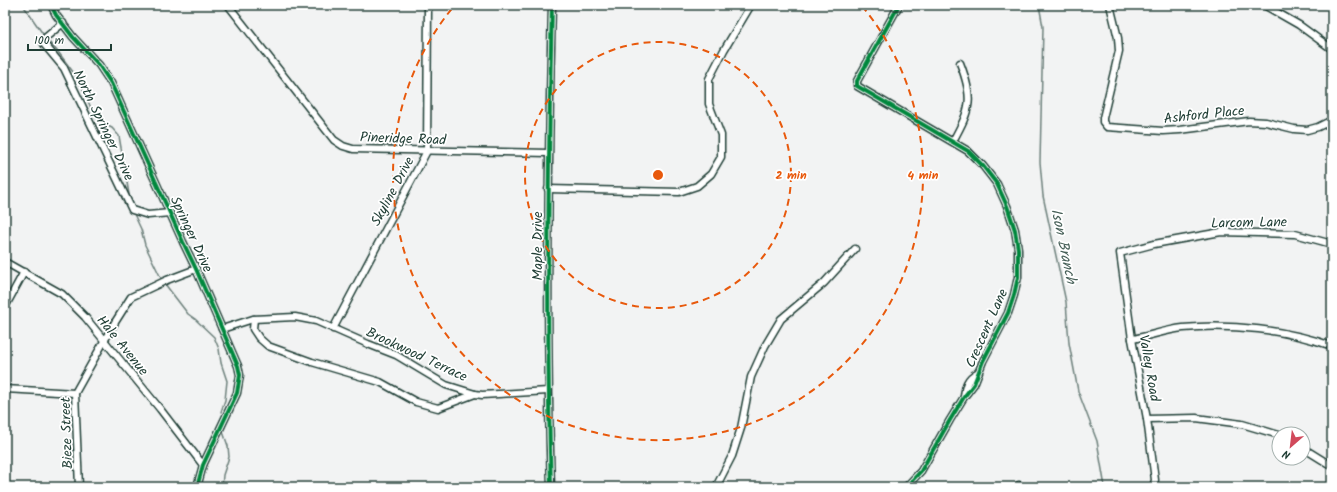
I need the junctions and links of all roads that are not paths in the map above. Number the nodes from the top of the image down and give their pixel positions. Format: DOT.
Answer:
graph roads {
  1 [pos="51,5"];
  2 [pos="228,5"];
  3 [pos="428,5"];
  4 [pos="552,5"];
  5 [pos="751,5"];
  6 [pos="899,5"];
  7 [pos="1110,5"];
  8 [pos="1264,5"];
  9 [pos="63,23"];
  10 [pos="1332,49"];
  11 [pos="960,63"];
  12 [pos="1332,120"];
  13 [pos="953,141"];
  14 [pos="427,151"];
  15 [pos="548,153"];
  16 [pos="548,189"];
  17 [pos="170,213"];
  18 [pos="1332,244"];
  19 [pos="855,249"];
  20 [pos="1120,253"];
  21 [pos="5,262"];
  22 [pos="196,269"];
  23 [pos="24,272"];
  24 [pos="5,307"];
  25 [pos="254,319"];
  26 [pos="222,329"];
  27 [pos="333,329"];
  28 [pos="1132,339"];
  29 [pos="105,341"];
  30 [pos="1332,346"];
  31 [pos="5,388"];
  32 [pos="548,391"];
  33 [pos="75,393"];
  34 [pos="475,394"];
  35 [pos="1147,419"];
  36 [pos="1271,433"];
  37 [pos="1311,453"];
  38 [pos="203,465"];
  39 [pos="1332,466"];
  40 [pos="80,487"];
  41 [pos="197,487"];
  42 [pos="551,487"];
  43 [pos="716,487"];
  44 [pos="906,487"];
  45 [pos="1153,487"];
  1 -- 9 [label="street, Springer Drive"];
  2 -- 14 [label="street, Pineridge Road"];
  3 -- 14 [label="street, Skyline Drive"];
  4 -- 15 [label="street, Maple Drive"];
  5 -- 16 [label="street"];
  6 -- 13 [label="street, Crescent Lane"];
  7 -- 12 [label="street, Ashford Place"];
  8 -- 10 [label="street"];
  9 -- 17 [label="street, Springer Drive"];
  9 -- 17 [label="street, North Springer Drive"];
  11 -- 13 [label="street"];
  13 -- 44 [label="street, Crescent Lane"];
  14 -- 15 [label="street, Pineridge Road"];
  14 -- 27 [label="street, Skyline Drive"];
  15 -- 16 [label="street, Maple Drive"];
  16 -- 32 [label="street, Maple Drive"];
  17 -- 22 [label="street, Springer Drive"];
  18 -- 20 [label="street, Larcom Lane"];
  19 -- 43 [label="street"];
  20 -- 28 [label="street, Valley Road"];
  21 -- 23 [label="street, Hale Avenue"];
  22 -- 26 [label="street, Springer Drive"];
  22 -- 29 [label="street, Bieze Street"];
  23 -- 24 [label="street"];
  23 -- 29 [label="street, Hale Avenue"];
  25 -- 26 [label="street, Brookwood Terrace"];
  25 -- 27 [label="street, Brookwood Terrace"];
  25 -- 34 [label="street"];
  26 -- 38 [label="street, Springer Drive"];
  27 -- 34 [label="street, Brookwood Terrace"];
  28 -- 30 [label="street"];
  28 -- 35 [label="street, Valley Road"];
  29 -- 33 [label="street, Bieze Street"];
  29 -- 38 [label="street, Hale Avenue"];
  31 -- 33 [label="street"];
  32 -- 34 [label="street, Brookwood Terrace"];
  32 -- 42 [label="street, Maple Drive"];
  33 -- 40 [label="street, Bieze Street"];
  35 -- 36 [label="street"];
  35 -- 45 [label="street, Valley Road"];
  37 -- 39 [label="street"];
  38 -- 41 [label="street, Springer Drive"];
}
